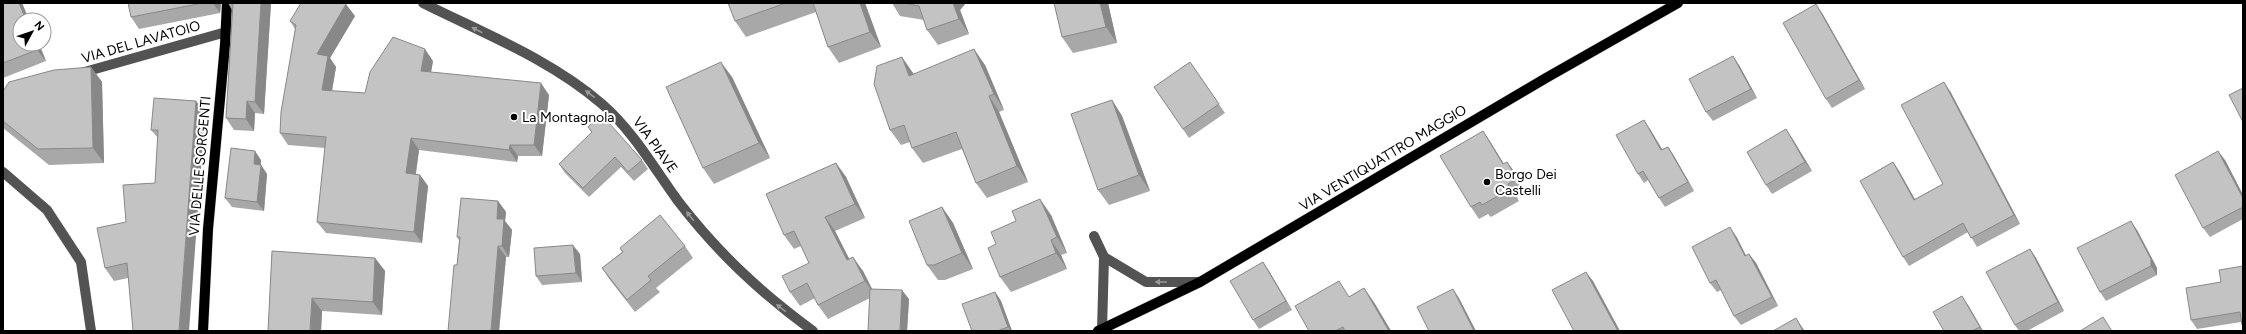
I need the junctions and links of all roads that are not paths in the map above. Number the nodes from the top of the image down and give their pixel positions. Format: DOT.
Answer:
graph roads {
  1 [pos="227,3"];
  2 [pos="423,3"];
  3 [pos="1678,3"];
  4 [pos="226,32"];
  5 [pos="69,77"];
  6 [pos="3,172"];
  7 [pos="1094,236"];
  8 [pos="1104,258"];
  9 [pos="1200,282"];
  10 [pos="1100,330"];
  11 [pos="91,331"];
  12 [pos="203,331"];
  13 [pos="813,331"];
  1 -- 4 [label="main road, VIA DELLE SORGENTI"];
  13 -- 2 [label="street, VIA PIAVE, one-way"];
  3 -- 9 [label="main road, VIA VENTIQUATTRO MAGGIO"];
  4 -- 5 [label="street, VIA DEL LAVATOIO"];
  4 -- 12 [label="main road, VIA DELLE SORGENTI"];
  6 -- 11 [label="street"];
  7 -- 8 [label="street"];
  9 -- 8 [label="street, one-way"];
  8 -- 10 [label="street"];
  9 -- 10 [label="main road, VIA VENTIQUATTRO MAGGIO"];
}
